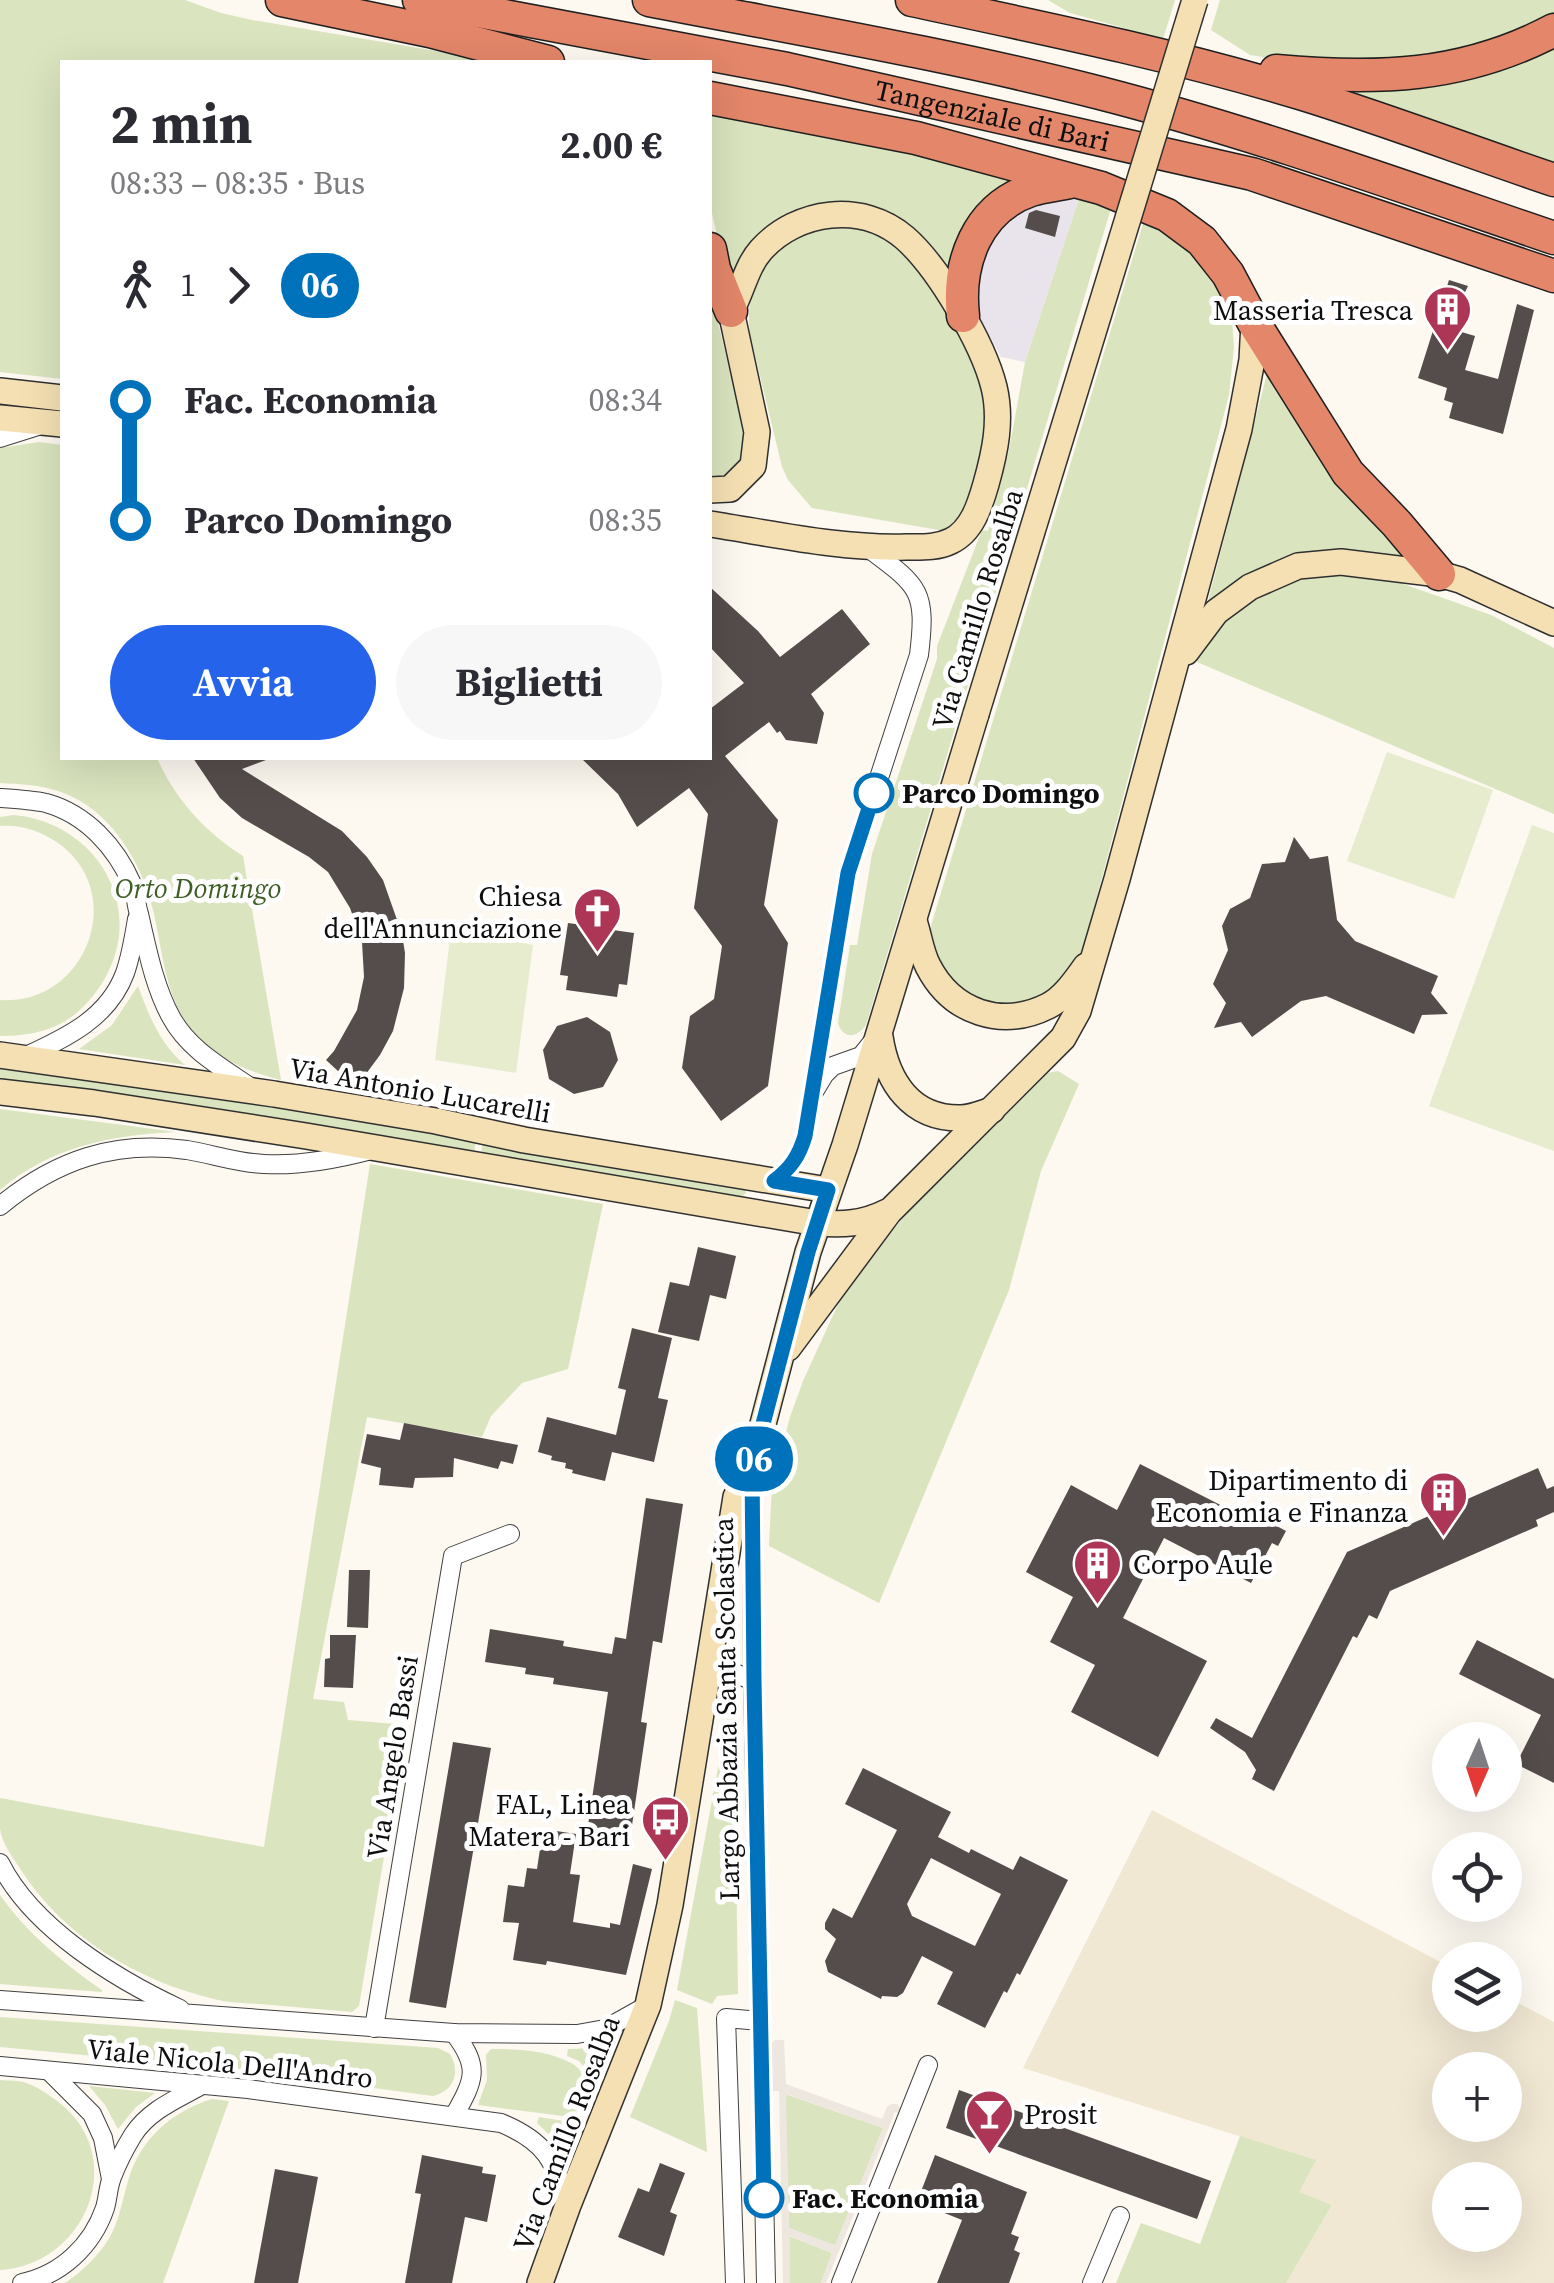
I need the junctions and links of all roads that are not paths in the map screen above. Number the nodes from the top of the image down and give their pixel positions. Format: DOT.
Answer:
graph roads {
  1 [pos="282,0"];
  2 [pos="419,0"];
  3 [pos="648,0"];
  4 [pos="912,0"];
  5 [pos="1035,0"];
  6 [pos="1195,0"];
  7 [pos="1554,30"];
  8 [pos="1079,36"];
  9 [pos="540,60"];
  10 [pos="1212,68"];
  11 [pos="712,98"];
  12 [pos="1554,180"];
  13 [pos="1075,181"];
  14 [pos="1554,238"];
  15 [pos="712,259"];
  16 [pos="1554,276"];
  17 [pos="732,311"];
  18 [pos="962,316"];
  19 [pos="1254,324"];
  20 [pos="0,392"];
  21 [pos="60,398"];
  22 [pos="0,418"];
  23 [pos="56,423"];
  24 [pos="0,438"];
  25 [pos="712,490"];
  26 [pos="712,524"];
  27 [pos="868,548"];
  28 [pos="1439,574"];
  29 [pos="1554,623"];
  30 [pos="1177,664"];
  31 [pos="1,798"];
  32 [pos="139,914"];
  33 [pos="914,920"];
  34 [pos="1095,954"];
  35 [pos="879,1032"];
  36 [pos="12,1056"];
  37 [pos="255,1090"];
  38 [pos="0,1092"];
  39 [pos="811,1096"];
  40 [pos="992,1110"];
  41 [pos="376,1148"];
  42 [pos="766,1180"];
  43 [pos="828,1190"];
  44 [pos="0,1206"];
  45 [pos="753,1212"];
  46 [pos="889,1212"];
  47 [pos="817,1223"];
  48 [pos="780,1360"];
  49 [pos="752,1466"];
  50 [pos="510,1534"];
  51 [pos="709,1671"];
  52 [pos="754,1681"];
  53 [pos="0,1863"];
  54 [pos="0,2000"];
  55 [pos="648,2005"];
  56 [pos="189,2014"];
  57 [pos="760,2022"];
  58 [pos="374,2028"];
  59 [pos="454,2033"];
  60 [pos="928,2065"];
  61 [pos="0,2066"];
  62 [pos="49,2070"];
  63 [pos="202,2084"];
  64 [pos="454,2116"];
  65 [pos="111,2179"];
  66 [pos="568,2205"];
  67 [pos="1120,2216"];
  68 [pos="22,2283"];
  69 [pos="540,2283"];
  70 [pos="735,2283"];
  71 [pos="766,2283"];
  72 [pos="842,2283"];
  73 [pos="1092,2283"];
  1 -- 9 [label="highway"];
  2 -- 16 [label="highway, Tangenziale di Bari"];
  3 -- 14 [label="highway, Tangenziale di Bari"];
  4 -- 8 [label="highway"];
  5 -- 8 [label="highway"];
  6 -- 33 [label="street, Via Camillo Rosalba, bridge"];
  7 -- 10 [label="highway"];
  8 -- 10 [label="highway"];
  10 -- 12 [label="highway"];
  11 -- 13 [label="highway"];
  13 -- 18 [label="highway"];
  13 -- 19 [label="highway"];
  15 -- 17 [label="highway"];
  17 -- 18 [label="street"];
  17 -- 25 [label="street"];
  18 -- 27 [label="street"];
  19 -- 28 [label="highway"];
  19 -- 30 [label="street"];
  20 -- 21 [label="street"];
  22 -- 23 [label="street"];
  23 -- 24 [label="street"];
  26 -- 27 [label="street"];
  27 -- 39 [label="street"];
  28 -- 29 [label="street"];
  28 -- 30 [label="street"];
  30 -- 34 [label="street"];
  31 -- 32 [label="street"];
  32 -- 36 [label="street"];
  32 -- 37 [label="street"];
  33 -- 34 [label="street"];
  33 -- 35 [label="street, Via Camillo Rosalba"];
  34 -- 40 [label="street"];
  35 -- 39 [label="street"];
  35 -- 40 [label="street"];
  35 -- 43 [label="street, Via Camillo Rosalba"];
  36 -- 37 [label="street, Via Antonio Lucarelli"];
  37 -- 42 [label="street, Via Antonio Lucarelli"];
  38 -- 41 [label="street"];
  39 -- 42 [label="street"];
  40 -- 46 [label="street"];
  41 -- 44 [label="street"];
  41 -- 45 [label="street"];
  42 -- 43 [label="street, Via Antonio Lucarelli"];
  42 -- 45 [label="street"];
  43 -- 47 [label="street, Via Camillo Rosalba"];
  45 -- 47 [label="street"];
  46 -- 47 [label="street"];
  46 -- 48 [label="street"];
  47 -- 48 [label="street, Via Camillo Rosalba"];
  48 -- 49 [label="street, Via Camillo Rosalba"];
  49 -- 51 [label="street, Largo Abbazia Santa Scolastica"];
  49 -- 52 [label="street, Largo Abbazia Santa Scolastica"];
  50 -- 58 [label="street, Via Angelo Bassi"];
  51 -- 52 [label="street"];
  51 -- 55 [label="street, Largo Abbazia Santa Scolastica"];
  52 -- 57 [label="street, Largo Abbazia Santa Scolastica"];
  53 -- 56 [label="street"];
  54 -- 56 [label="street, Viale Nicola Dell'Andro"];
  55 -- 59 [label="street, Viale Nicola Dell'Andro"];
  55 -- 66 [label="street, Via Camillo Rosalba"];
  56 -- 58 [label="street, Viale Nicola Dell'Andro"];
  57 -- 70 [label="street"];
  57 -- 71 [label="street, Largo Abbazia Santa Scolastica"];
  58 -- 59 [label="street, Viale Nicola Dell'Andro"];
  59 -- 64 [label="street"];
  60 -- 72 [label="street"];
  61 -- 62 [label="street, Viale Nicola Dell'Andro"];
  62 -- 63 [label="street, Viale Nicola Dell'Andro"];
  62 -- 65 [label="street"];
  63 -- 64 [label="street, Viale Nicola Dell'Andro"];
  63 -- 65 [label="street"];
  64 -- 66 [label="street, Viale Nicola Dell'Andro"];
  65 -- 68 [label="street"];
  66 -- 69 [label="street, Via Camillo Rosalba"];
  67 -- 73 [label="street"];
}
